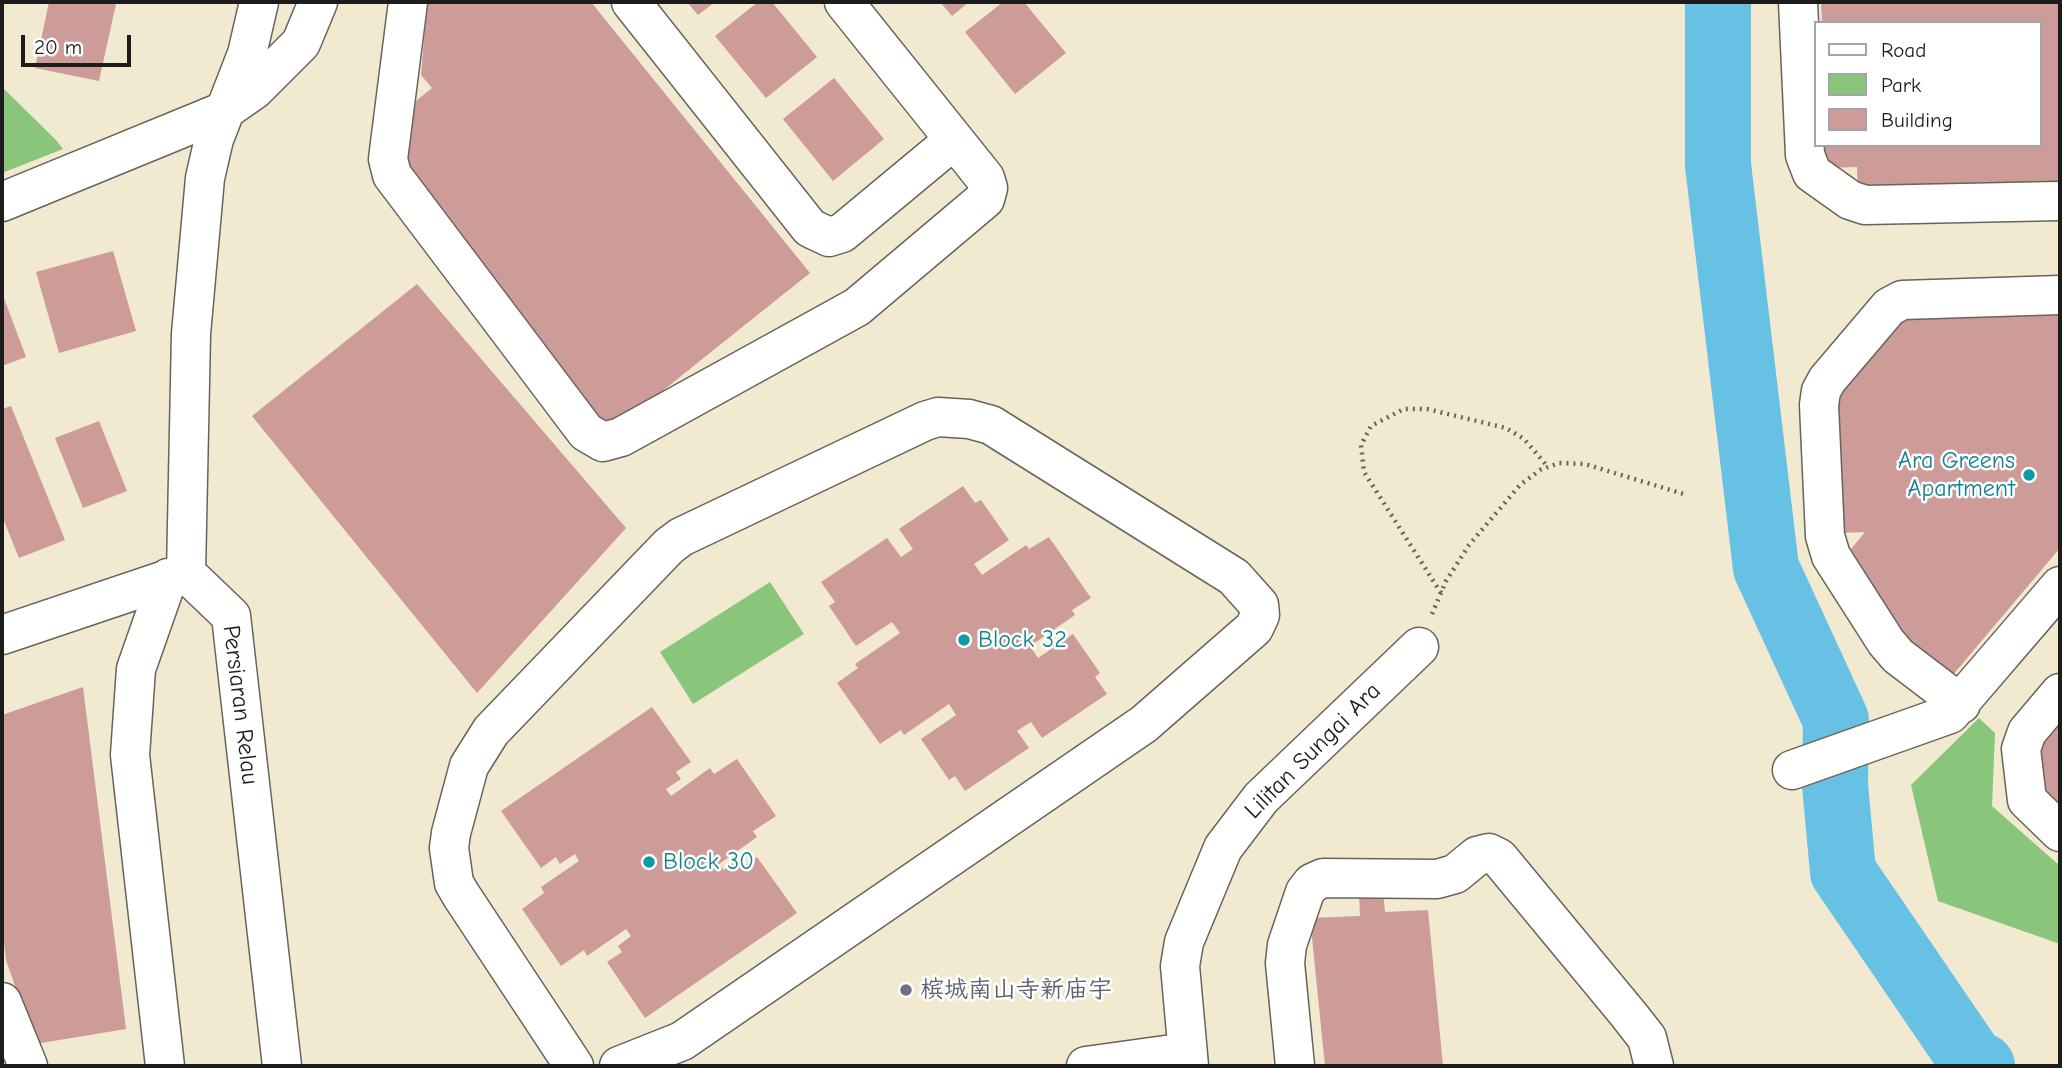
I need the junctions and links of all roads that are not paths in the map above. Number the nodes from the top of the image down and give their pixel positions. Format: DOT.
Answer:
graph roads {
  1 [pos="259,2"];
  2 [pos="318,2"];
  3 [pos="408,2"];
  4 [pos="631,2"];
  5 [pos="844,2"];
  6 [pos="1798,2"];
  7 [pos="224,111"];
  8 [pos="954,140"];
  9 [pos="2060,201"];
  10 [pos="2,202"];
  11 [pos="2060,295"];
  12 [pos="177,576"];
  13 [pos="2060,586"];
  14 [pos="2,635"];
  15 [pos="1419,648"];
  16 [pos="2060,692"];
  17 [pos="1961,704"];
  18 [pos="1793,770"];
  19 [pos="2060,832"];
  20 [pos="2,1002"];
  21 [pos="1188,1059"];
  22 [pos="156,1065"];
  23 [pos="28,1066"];
  24 [pos="282,1066"];
  25 [pos="574,1066"];
  26 [pos="619,1066"];
  27 [pos="1086,1066"];
  28 [pos="1295,1066"];
  29 [pos="1654,1066"];
  1 -- 7 [label="street"];
  2 -- 7 [label="street"];
  3 -- 8 [label="street"];
  4 -- 8 [label="street"];
  5 -- 8 [label="street"];
  6 -- 9 [label="street"];
  7 -- 10 [label="street"];
  7 -- 12 [label="street"];
  11 -- 17 [label="street"];
  12 -- 14 [label="street"];
  12 -- 22 [label="street"];
  12 -- 24 [label="street, Persiaran Relau"];
  13 -- 17 [label="street"];
  15 -- 21 [label="street, Lilitan Sungai Ara"];
  16 -- 19 [label="street"];
  17 -- 18 [label="street"];
  20 -- 23 [label="street"];
  21 -- 27 [label="street"];
  25 -- 26 [label="street"];
  28 -- 29 [label="street"];
}
